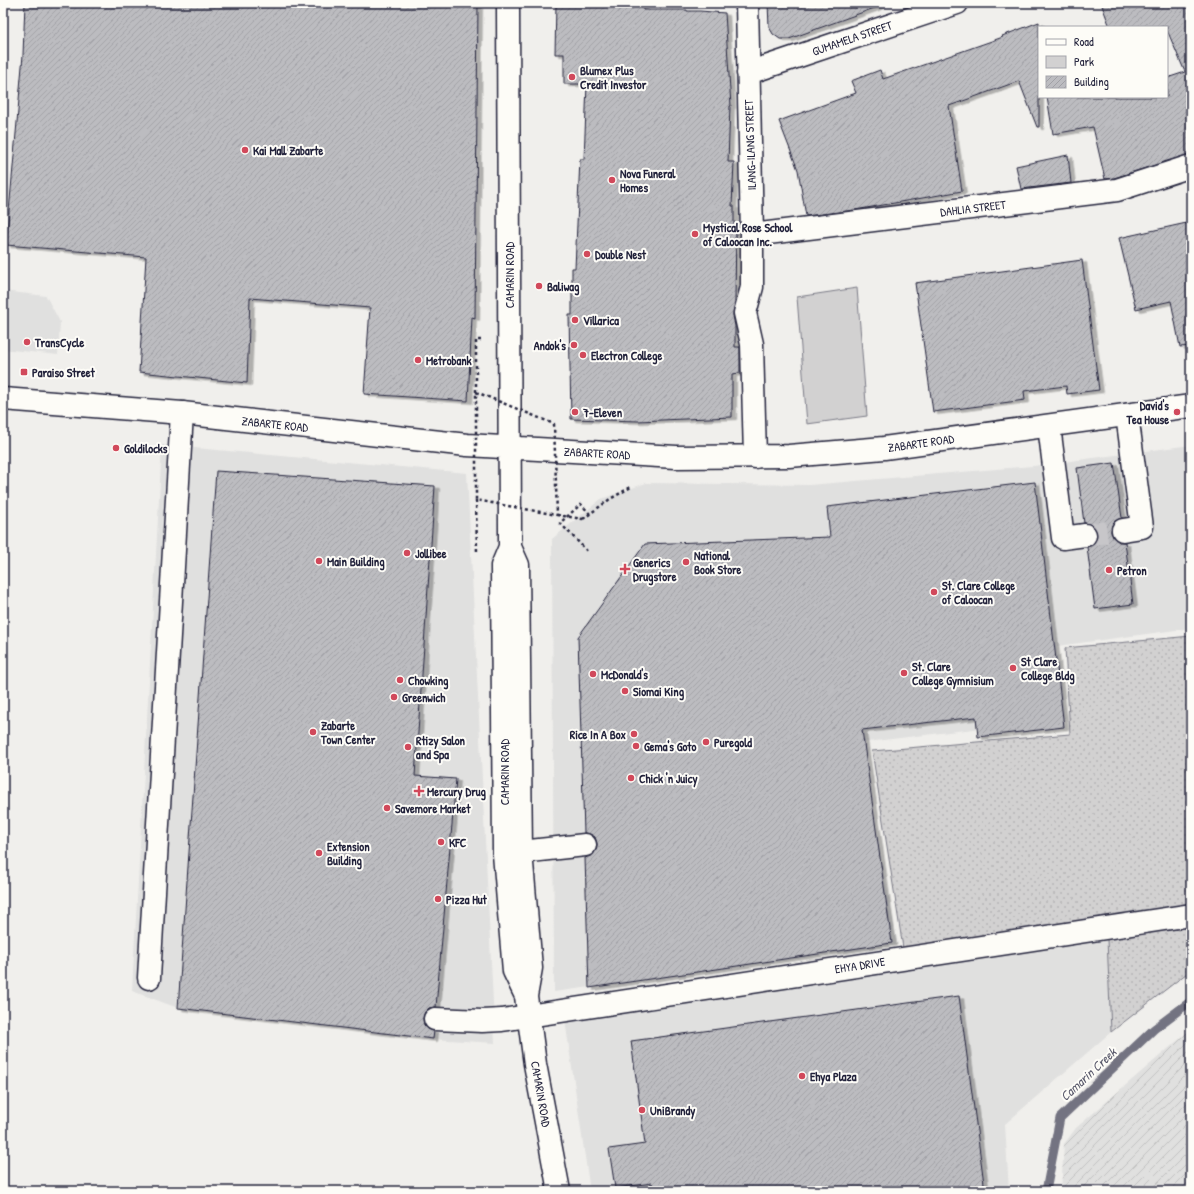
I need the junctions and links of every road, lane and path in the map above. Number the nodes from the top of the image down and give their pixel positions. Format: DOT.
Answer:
graph roads {
  1 [pos="508,3"];
  2 [pos="747,3"];
  3 [pos="957,3"];
  4 [pos="748,73"];
  5 [pos="1191,166"];
  6 [pos="752,235"];
  7 [pos="476,347"];
  8 [pos="476,392"];
  9 [pos="3,399"];
  10 [pos="1191,406"];
  11 [pos="182,414"];
  12 [pos="1127,414"];
  13 [pos="1049,426"];
  14 [pos="511,448"];
  15 [pos="755,457"];
  16 [pos="631,487"];
  17 [pos="476,500"];
  18 [pos="590,514"];
  19 [pos="557,515"];
  20 [pos="1123,530"];
  21 [pos="1085,535"];
  22 [pos="510,547"];
  23 [pos="477,550"];
  24 [pos="587,551"];
  25 [pos="585,845"];
  26 [pos="520,852"];
  27 [pos="1191,915"];
  28 [pos="148,978"];
  29 [pos="527,1006"];
  30 [pos="435,1018"];
  31 [pos="559,1191"];
  1 -- 14 [label="main road, CAMARIN ROAD"];
  2 -- 4 [label="main road, ILANG-ILANG STREET"];
  3 -- 4 [label="main road, GUMAMELA STREET"];
  4 -- 6 [label="main road, ILANG-ILANG STREET"];
  5 -- 6 [label="main road, DAHLIA STREET"];
  6 -- 15 [label="main road, ILANG-ILANG STREET"];
  7 -- 8 [label="path"];
  8 -- 17 [label="path, bridge"];
  8 -- 19 [label="path, bridge"];
  9 -- 11 [label="main road, ZABARTE ROAD"];
  10 -- 12 [label="main road, ZABARTE ROAD"];
  11 -- 14 [label="main road, ZABARTE ROAD"];
  11 -- 28 [label="main road"];
  12 -- 13 [label="main road, ZABARTE ROAD"];
  12 -- 20 [label="main road"];
  13 -- 15 [label="main road, ZABARTE ROAD"];
  13 -- 21 [label="main road"];
  14 -- 15 [label="main road, ZABARTE ROAD"];
  14 -- 22 [label="main road, CAMARIN ROAD"];
  16 -- 18 [label="path"];
  17 -- 19 [label="path, bridge"];
  17 -- 23 [label="path"];
  18 -- 19 [label="path, bridge"];
  18 -- 24 [label="path"];
  22 -- 26 [label="main road, CAMARIN ROAD"];
  22 -- 29 [label="main road, CAMARIN ROAD"];
  25 -- 26 [label="main road"];
  26 -- 29 [label="main road, CAMARIN ROAD"];
  27 -- 29 [label="main road, EHYA DRIVE"];
  29 -- 30 [label="main road, EHYA DRIVE"];
  29 -- 31 [label="main road, CAMARIN ROAD"];
}
